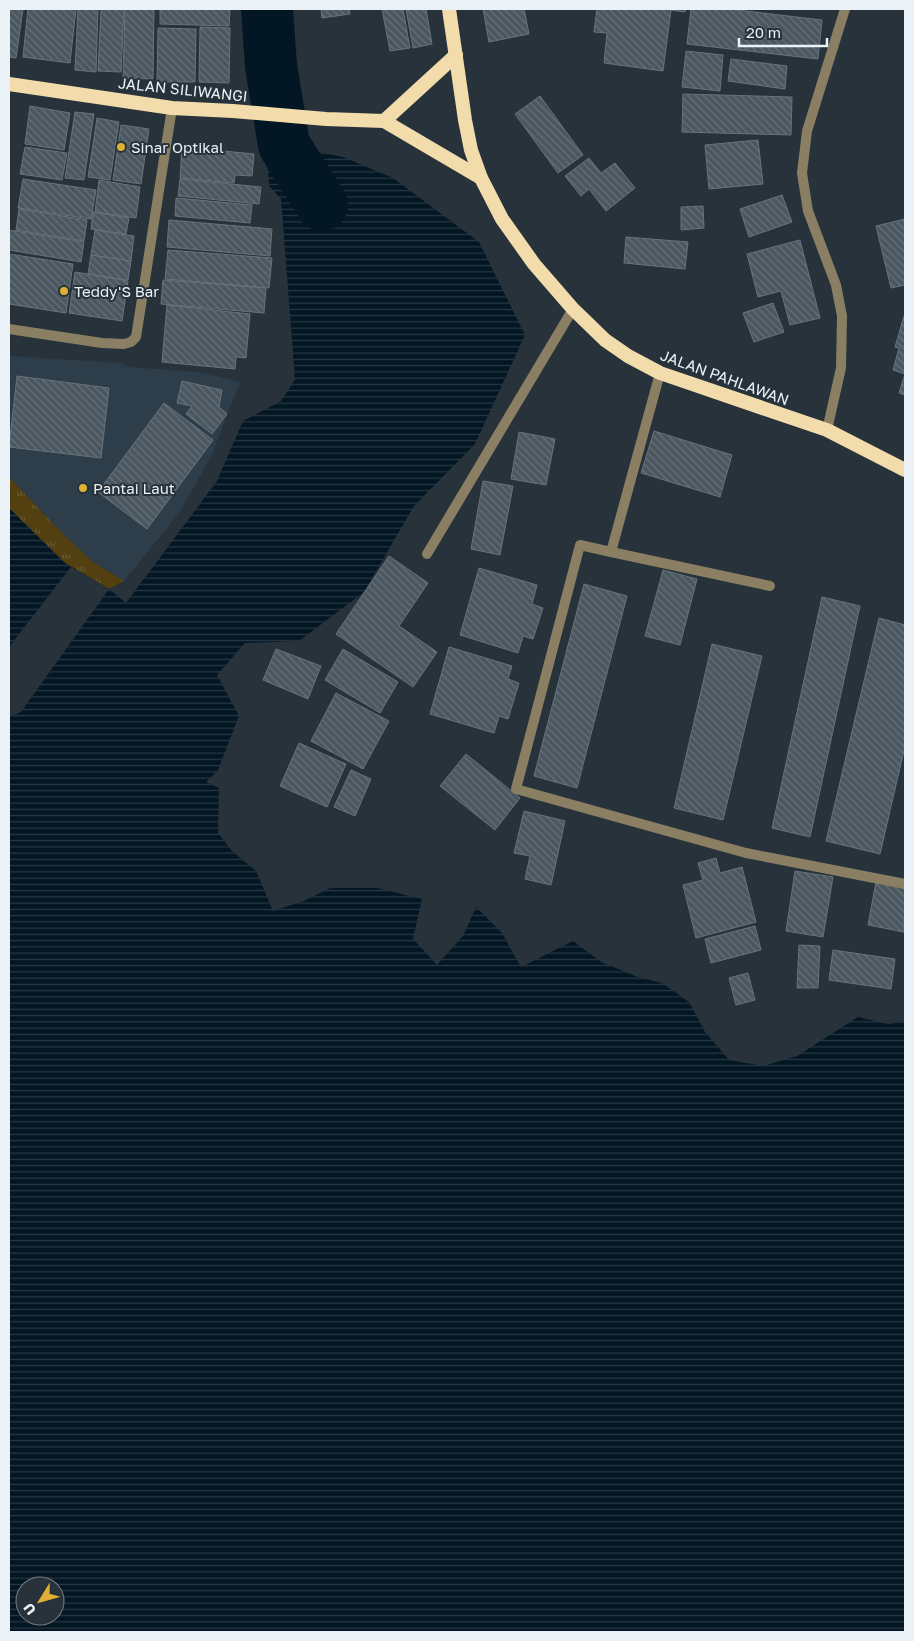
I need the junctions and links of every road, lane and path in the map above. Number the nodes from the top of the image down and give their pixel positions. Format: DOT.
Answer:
graph roads {
  1 [pos="449,9"];
  2 [pos="845,9"];
  3 [pos="456,54"];
  4 [pos="9,84"];
  5 [pos="172,108"];
  6 [pos="384,122"];
  7 [pos="482,178"];
  8 [pos="573,309"];
  9 [pos="9,329"];
  10 [pos="660,373"];
  11 [pos="827,430"];
  12 [pos="905,470"];
  13 [pos="611,552"];
  14 [pos="427,554"];
  15 [pos="770,586"];
  16 [pos="905,884"];
  1 -- 3 [label="highway, JALAN PAHLAWAN"];
  2 -- 11 [label="street"];
  3 -- 6 [label="highway"];
  3 -- 7 [label="highway, JALAN PAHLAWAN"];
  4 -- 5 [label="highway, JALAN SILIWANGI"];
  5 -- 6 [label="highway, JALAN SILIWANGI"];
  5 -- 9 [label="street"];
  6 -- 7 [label="highway"];
  7 -- 8 [label="highway, JALAN PAHLAWAN"];
  8 -- 10 [label="highway, JALAN PAHLAWAN"];
  8 -- 14 [label="street"];
  10 -- 11 [label="highway, JALAN PAHLAWAN"];
  10 -- 13 [label="street"];
  11 -- 12 [label="highway, JALAN PAHLAWAN"];
  13 -- 15 [label="street"];
  13 -- 16 [label="street"];
}
